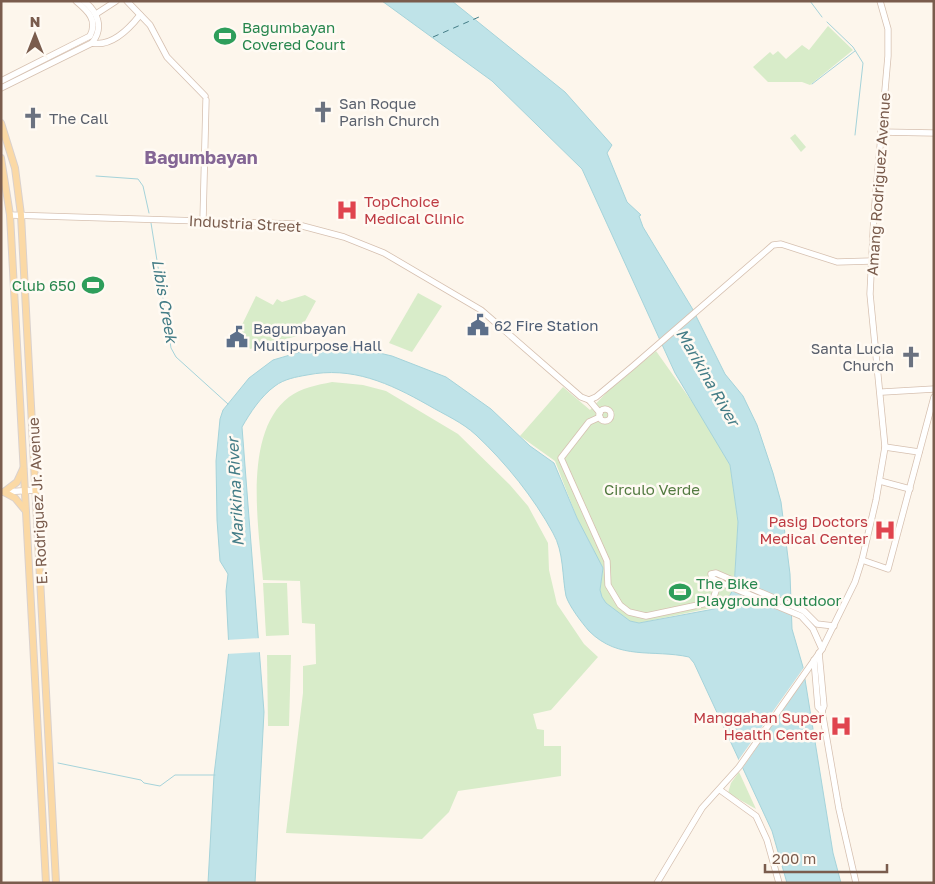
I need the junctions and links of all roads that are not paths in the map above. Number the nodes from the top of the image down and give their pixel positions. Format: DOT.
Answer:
graph roads {
  1 [pos="76,1"];
  2 [pos="84,1"];
  3 [pos="116,1"];
  4 [pos="127,1"];
  5 [pos="880,1"];
  6 [pos="96,14"];
  7 [pos="140,15"];
  8 [pos="90,36"];
  9 [pos="92,43"];
  10 [pos="46,63"];
  11 [pos="22,74"];
  12 [pos="1,81"];
  13 [pos="1,88"];
  14 [pos="1,123"];
  15 [pos="881,132"];
  16 [pos="934,132"];
  17 [pos="1,158"];
  18 [pos="10,215"];
  19 [pos="21,215"];
  20 [pos="203,220"];
  21 [pos="871,261"];
  22 [pos="878,368"];
  23 [pos="934,389"];
  24 [pos="883,392"];
  25 [pos="934,397"];
  26 [pos="589,400"];
  27 [pos="882,401"];
  28 [pos="885,447"];
  29 [pos="919,452"];
  30 [pos="24,464"];
  31 [pos="880,481"];
  32 [pos="910,489"];
  33 [pos="36,490"];
  34 [pos="26,491"];
  35 [pos="3,492"];
  36 [pos="27,513"];
  37 [pos="862,560"];
  38 [pos="802,613"];
  39 [pos="32,615"];
  40 [pos="43,615"];
  41 [pos="818,625"];
  42 [pos="834,626"];
  43 [pos="813,630"];
  44 [pos="830,633"];
  45 [pos="820,651"];
  46 [pos="814,660"];
  47 [pos="822,711"];
  48 [pos="720,790"];
  49 [pos="46,883"];
  50 [pos="56,883"];
  51 [pos="657,883"];
  52 [pos="779,883"];
  53 [pos="856,883"];
  1 -- 8 [label="street"];
  2 -- 6 [label="street"];
  3 -- 6 [label="street"];
  4 -- 7 [label="street"];
  5 -- 15 [label="street, Amang Rodriguez Avenue"];
  6 -- 9 [label="street"];
  7 -- 9 [label="street"];
  7 -- 20 [label="street"];
  8 -- 9 [label="street"];
  8 -- 10 [label="street"];
  9 -- 10 [label="street"];
  10 -- 11 [label="street"];
  11 -- 12 [label="street"];
  11 -- 13 [label="street"];
  14 -- 19 [label="main road, E. Rodriguez Jr. Avenue"];
  15 -- 16 [label="street"];
  15 -- 21 [label="street, Amang Rodriguez Avenue"];
  17 -- 18 [label="main road, E. Rodriguez Jr. Avenue"];
  18 -- 19 [label="street, Industria Street"];
  18 -- 30 [label="main road, E. Rodriguez Jr. Avenue"];
  19 -- 20 [label="street, Industria Street"];
  19 -- 33 [label="main road, E. Rodriguez Jr. Avenue"];
  20 -- 26 [label="street, Industria Street"];
  21 -- 22 [label="street, Amang Rodriguez Avenue"];
  21 -- 26 [label="street"];
  22 -- 24 [label="street, Amang Rodriguez Avenue"];
  22 -- 27 [label="street, Amang Rodriguez Avenue"];
  23 -- 24 [label="street"];
  24 -- 27 [label="street, Amang Rodriguez Avenue"];
  25 -- 29 [label="street"];
  26 -- 38 [label="street, Industria Street"];
  27 -- 28 [label="street, Amang Rodriguez Avenue"];
  28 -- 29 [label="street"];
  28 -- 31 [label="street, Amang Rodriguez Avenue"];
  29 -- 32 [label="street"];
  30 -- 34 [label="main road, E. Rodriguez Jr. Avenue"];
  30 -- 35 [label="main road"];
  31 -- 32 [label="street"];
  31 -- 37 [label="street, Amang Rodriguez Avenue"];
  32 -- 37 [label="street"];
  33 -- 34 [label="street"];
  33 -- 40 [label="main road, E. Rodriguez Jr. Avenue"];
  34 -- 35 [label="street"];
  34 -- 36 [label="main road, E. Rodriguez Jr. Avenue"];
  35 -- 36 [label="main road"];
  36 -- 39 [label="main road, E. Rodriguez Jr. Avenue"];
  37 -- 42 [label="street, Amang Rodriguez Avenue"];
  38 -- 41 [label="street"];
  38 -- 43 [label="street"];
  39 -- 40 [label="main road"];
  39 -- 49 [label="main road, E. Rodriguez Jr. Avenue"];
  40 -- 50 [label="main road, E. Rodriguez Jr. Avenue"];
  41 -- 42 [label="street"];
  41 -- 43 [label="street"];
  41 -- 44 [label="street"];
  42 -- 44 [label="street, Amang Rodriguez Avenue"];
  43 -- 45 [label="street"];
  44 -- 45 [label="street, Amang Rodriguez Avenue"];
  45 -- 46 [label="street, Amang Rodriguez Avenue"];
  45 -- 47 [label="street"];
  46 -- 47 [label="street"];
  46 -- 48 [label="street, Amang Rodriguez Avenue"];
  47 -- 53 [label="street"];
  48 -- 51 [label="street, Amang Rodriguez Avenue"];
  48 -- 52 [label="street"];
}
